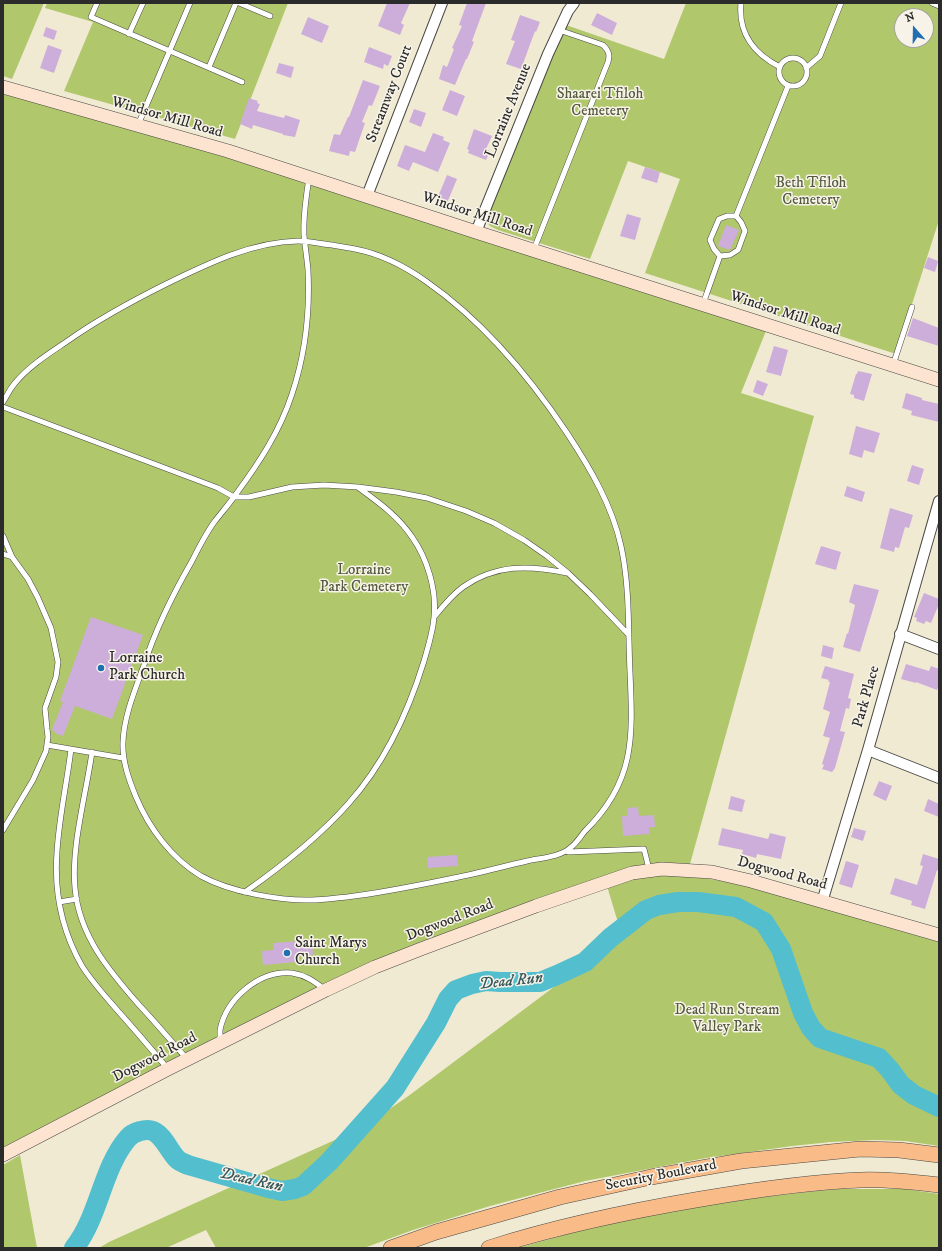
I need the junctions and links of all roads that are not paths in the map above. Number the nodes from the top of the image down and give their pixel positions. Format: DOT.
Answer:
graph roads {
  1 [pos="97,3"];
  2 [pos="143,3"];
  3 [pos="190,3"];
  4 [pos="236,3"];
  5 [pos="239,3"];
  6 [pos="442,3"];
  7 [pos="574,3"];
  8 [pos="741,3"];
  9 [pos="840,3"];
  10 [pos="932,3"];
  11 [pos="939,6"];
  12 [pos="270,16"];
  13 [pos="559,30"];
  14 [pos="129,34"];
  15 [pos="170,51"];
  16 [pos="780,67"];
  17 [pos="209,68"];
  18 [pos="806,68"];
  19 [pos="242,82"];
  20 [pos="788,86"];
  21 [pos="3,87"];
  22 [pos="138,126"];
  23 [pos="310,178"];
  24 [pos="366,196"];
  25 [pos="736,216"];
  26 [pos="476,232"];
  27 [pos="304,240"];
  28 [pos="534,250"];
  29 [pos="720,256"];
  30 [pos="703,305"];
  31 [pos="912,307"];
  32 [pos="892,366"];
  33 [pos="939,380"];
  34 [pos="3,402"];
  35 [pos="3,407"];
  36 [pos="358,487"];
  37 [pos="234,497"];
  38 [pos="939,501"];
  39 [pos="936,520"];
  40 [pos="3,536"];
  41 [pos="3,554"];
  42 [pos="12,557"];
  43 [pos="568,573"];
  44 [pos="434,616"];
  45 [pos="628,634"];
  46 [pos="900,634"];
  47 [pos="939,649"];
  48 [pos="47,745"];
  49 [pos="71,749"];
  50 [pos="868,750"];
  51 [pos="92,752"];
  52 [pos="123,758"];
  53 [pos="939,778"];
  54 [pos="3,830"];
  55 [pos="568,852"];
  56 [pos="649,870"];
  57 [pos="245,892"];
  58 [pos="77,898"];
  59 [pos="59,902"];
  60 [pos="822,902"];
  61 [pos="939,935"];
  62 [pos="326,990"];
  63 [pos="220,1043"];
  64 [pos="187,1059"];
  65 [pos="168,1069"];
  66 [pos="3,1155"];
  67 [pos="939,1155"];
  68 [pos="939,1185"];
  69 [pos="391,1248"];
  70 [pos="489,1248"];
  1 -- 14 [label="lane"];
  2 -- 14 [label="lane"];
  3 -- 15 [label="lane"];
  4 -- 17 [label="lane"];
  5 -- 12 [label="lane"];
  6 -- 24 [label="street, Streamway Court"];
  7 -- 13 [label="street, Lorraine Avenue"];
  8 -- 16 [label="lane"];
  9 -- 18 [label="lane"];
  10 -- 11 [label="lane"];
  13 -- 26 [label="street, Lorraine Avenue"];
  13 -- 28 [label="lane"];
  14 -- 15 [label="lane"];
  15 -- 17 [label="lane"];
  15 -- 22 [label="lane"];
  16 -- 18 [label="lane"];
  16 -- 20 [label="lane"];
  17 -- 19 [label="lane"];
  18 -- 20 [label="lane"];
  20 -- 25 [label="lane"];
  21 -- 22 [label="street, Windsor Mill Road"];
  22 -- 23 [label="street, Windsor Mill Road"];
  23 -- 24 [label="street, Windsor Mill Road"];
  23 -- 27 [label="lane"];
  24 -- 26 [label="street, Windsor Mill Road"];
  25 -- 29 [label="lane"];
  25 -- 29 [label="lane"];
  26 -- 28 [label="street, Windsor Mill Road"];
  27 -- 34 [label="lane"];
  27 -- 37 [label="lane"];
  27 -- 45 [label="lane"];
  28 -- 30 [label="street, Windsor Mill Road"];
  29 -- 30 [label="lane"];
  30 -- 32 [label="street, Windsor Mill Road"];
  31 -- 32 [label="lane"];
  32 -- 33 [label="street, Windsor Mill Road"];
  35 -- 37 [label="lane"];
  36 -- 37 [label="lane"];
  36 -- 43 [label="lane"];
  36 -- 44 [label="lane"];
  37 -- 52 [label="lane"];
  38 -- 39 [label="street, Park Place"];
  39 -- 46 [label="street, Park Place"];
  40 -- 42 [label="lane"];
  41 -- 42 [label="lane"];
  42 -- 48 [label="lane"];
  43 -- 44 [label="lane"];
  43 -- 45 [label="lane"];
  44 -- 57 [label="lane"];
  45 -- 55 [label="lane"];
  46 -- 47 [label="street"];
  46 -- 50 [label="street, Park Place"];
  48 -- 49 [label="lane"];
  48 -- 54 [label="lane"];
  49 -- 51 [label="lane"];
  49 -- 59 [label="lane"];
  50 -- 53 [label="street"];
  50 -- 60 [label="street, Park Place"];
  51 -- 52 [label="lane"];
  51 -- 58 [label="lane"];
  52 -- 57 [label="lane"];
  55 -- 56 [label="lane"];
  55 -- 57 [label="lane"];
  56 -- 60 [label="street, Dogwood Road"];
  56 -- 62 [label="street, Dogwood Road"];
  58 -- 59 [label="lane"];
  58 -- 64 [label="lane"];
  59 -- 65 [label="lane"];
  60 -- 61 [label="street, Dogwood Road"];
  62 -- 63 [label="street, Dogwood Road"];
  62 -- 63 [label="lane"];
  63 -- 64 [label="street, Dogwood Road"];
  64 -- 65 [label="street, Dogwood Road"];
  65 -- 66 [label="street, Dogwood Road"];
  67 -- 69 [label="main road, Security Boulevard"];
  68 -- 70 [label="main road, Security Boulevard"];
}
